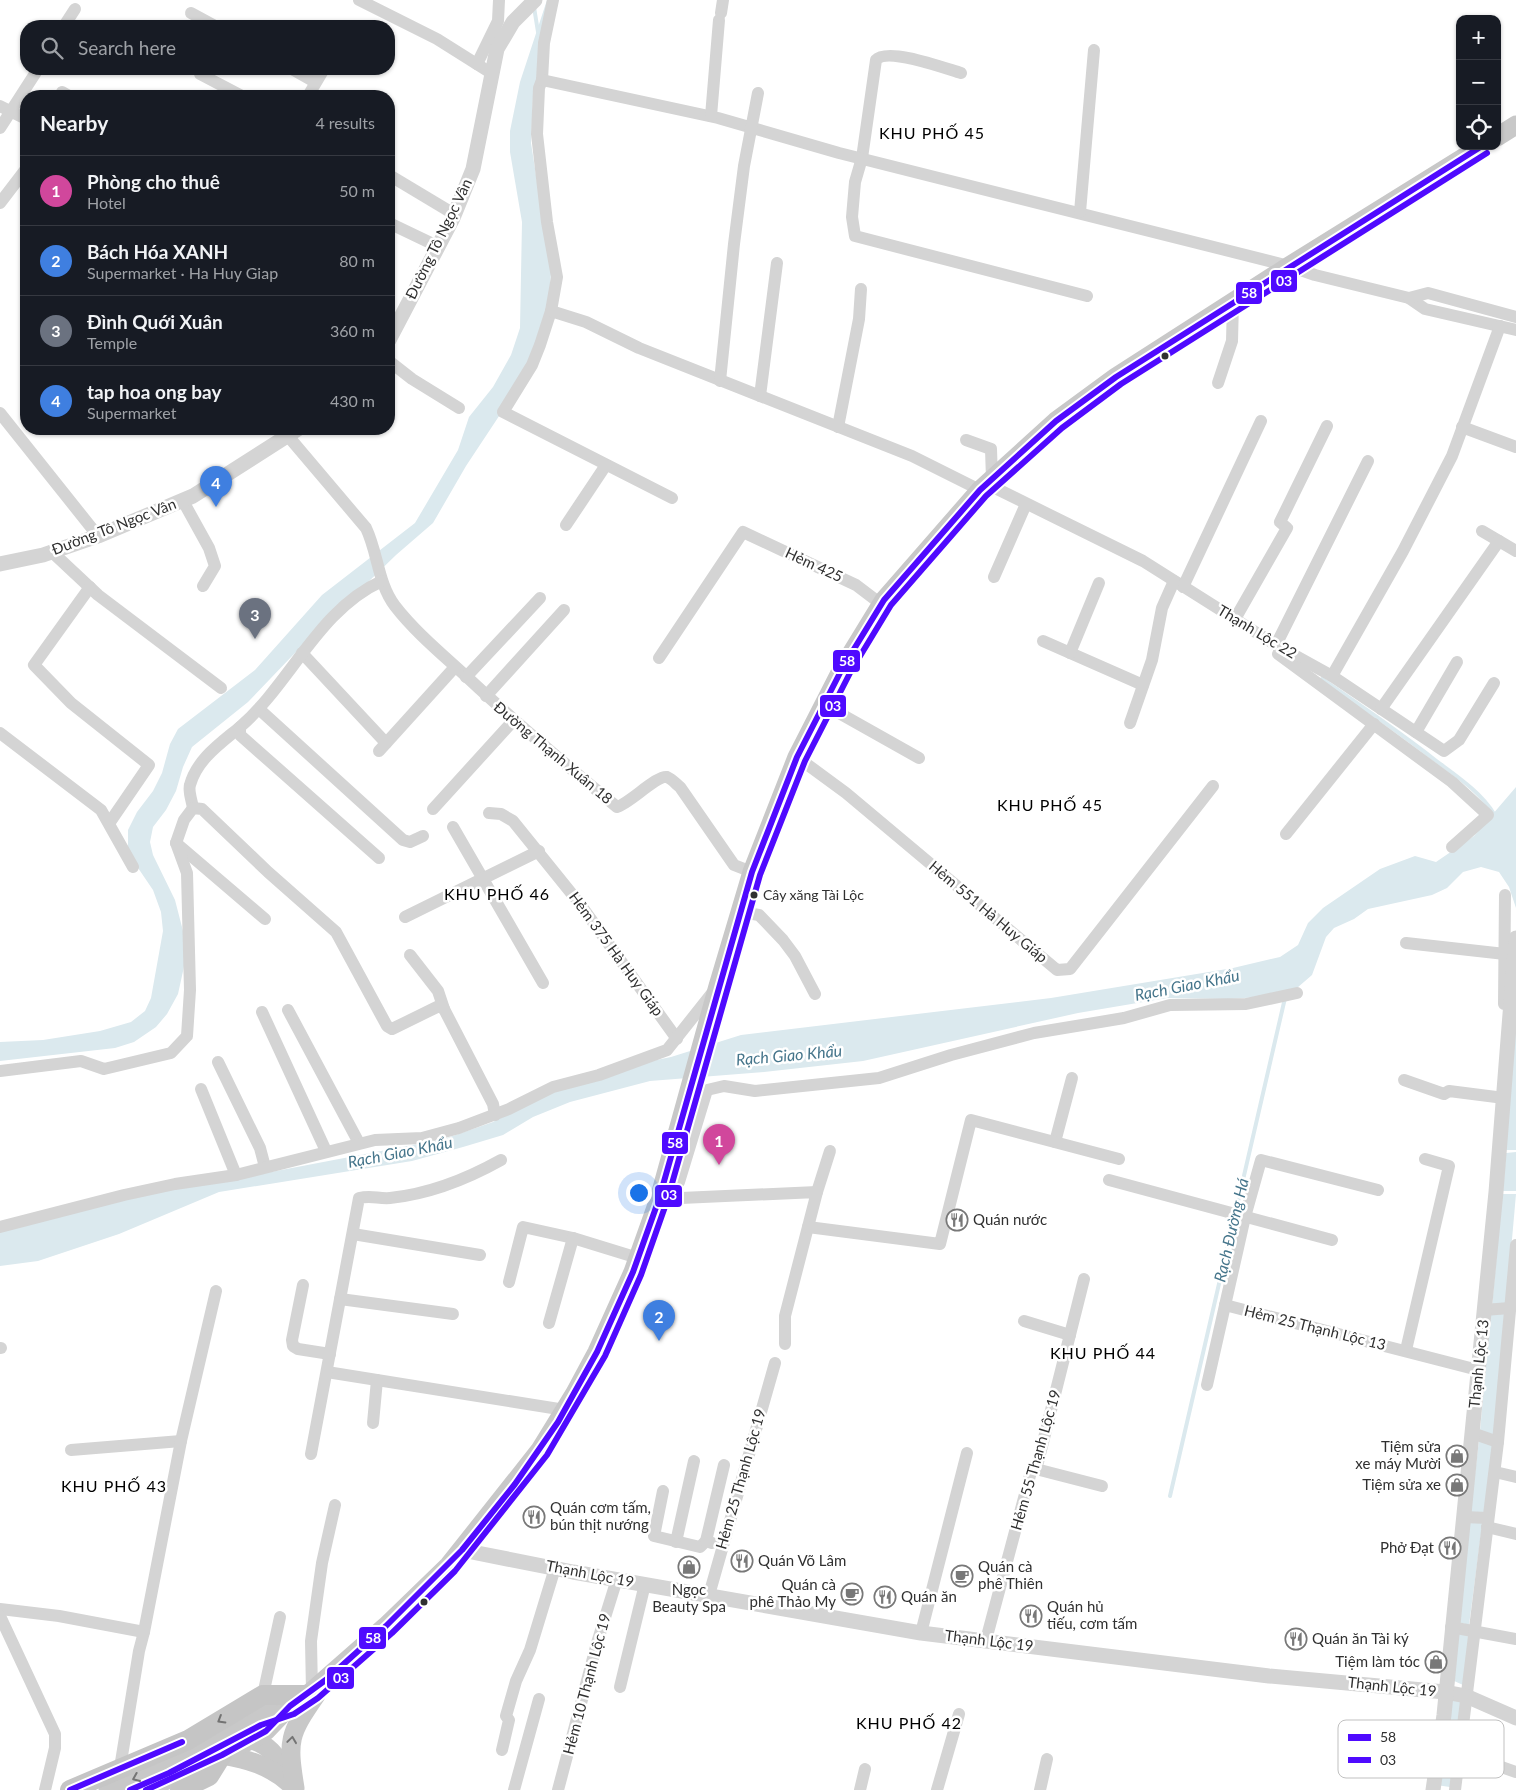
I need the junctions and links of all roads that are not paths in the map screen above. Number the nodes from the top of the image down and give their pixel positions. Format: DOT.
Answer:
graph roads {
  1 [pos="359,0"];
  2 [pos="535,0"];
  3 [pos="553,0"];
  4 [pos="499,1"];
  5 [pos="75,9"];
  6 [pos="721,11"];
  7 [pos="191,13"];
  8 [pos="68,20"];
  9 [pos="204,20"];
  10 [pos="1094,50"];
  11 [pos="477,64"];
  12 [pos="961,72"];
  13 [pos="491,73"];
  14 [pos="34,75"];
  15 [pos="202,75"];
  16 [pos="303,75"];
  17 [pos="320,75"];
  18 [pos="542,80"];
  19 [pos="316,82"];
  20 [pos="25,90"];
  21 [pos="231,90"];
  22 [pos="311,90"];
  23 [pos="758,94"];
  24 [pos="20,99"];
  25 [pos="0,106"];
  26 [pos="12,112"];
  27 [pos="20,116"];
  28 [pos="711,116"];
  29 [pos="1516,125"];
  30 [pos="0,128"];
  31 [pos="752,128"];
  32 [pos="1501,134"];
  33 [pos="1476,150"];
  34 [pos="862,158"];
  35 [pos="20,177"];
  36 [pos="395,179"];
  37 [pos="0,203"];
  38 [pos="1080,212"];
  39 [pos="454,214"];
  40 [pos="395,226"];
  41 [pos="437,246"];
  42 [pos="777,263"];
  43 [pos="1288,266"];
  44 [pos="861,289"];
  45 [pos="1087,296"];
  46 [pos="1409,298"];
  47 [pos="1233,302"];
  48 [pos="551,311"];
  49 [pos="1516,317"];
  50 [pos="395,320"];
  51 [pos="1500,326"];
  52 [pos="1516,330"];
  53 [pos="395,366"];
  54 [pos="720,381"];
  55 [pos="1218,383"];
  56 [pos="760,396"];
  57 [pos="459,408"];
  58 [pos="0,413"];
  59 [pos="1261,420"];
  60 [pos="1327,426"];
  61 [pos="838,427"];
  62 [pos="1462,427"];
  63 [pos="290,435"];
  64 [pos="295,435"];
  65 [pos="966,440"];
  66 [pos="1516,447"];
  67 [pos="1368,461"];
  68 [pos="606,465"];
  69 [pos="987,485"];
  70 [pos="672,498"];
  71 [pos="182,501"];
  72 [pos="1026,504"];
  73 [pos="566,526"];
  74 [pos="1482,531"];
  75 [pos="98,536"];
  76 [pos="1499,542"];
  77 [pos="51,551"];
  78 [pos="1516,551"];
  79 [pos="0,564"];
  80 [pos="994,577"];
  81 [pos="381,578"];
  82 [pos="1099,583"];
  83 [pos="1178,584"];
  84 [pos="90,586"];
  85 [pos="203,586"];
  86 [pos="540,598"];
  87 [pos="881,604"];
  88 [pos="564,610"];
  89 [pos="1234,621"];
  90 [pos="1043,641"];
  91 [pos="1276,645"];
  92 [pos="302,653"];
  93 [pos="1070,653"];
  94 [pos="659,658"];
  95 [pos="1457,662"];
  96 [pos="455,667"];
  97 [pos="1332,676"];
  98 [pos="466,677"];
  99 [pos="1494,683"];
  100 [pos="1143,684"];
  101 [pos="221,688"];
  102 [pos="486,696"];
  103 [pos="823,704"];
  104 [pos="1381,709"];
  105 [pos="260,710"];
  106 [pos="513,720"];
  107 [pos="1130,723"];
  108 [pos="1374,724"];
  109 [pos="240,727"];
  110 [pos="1416,732"];
  111 [pos="0,733"];
  112 [pos="797,757"];
  113 [pos="919,758"];
  114 [pos="1213,786"];
  115 [pos="193,808"];
  116 [pos="433,809"];
  117 [pos="489,813"];
  118 [pos="110,822"];
  119 [pos="453,827"];
  120 [pos="1286,834"];
  121 [pos="424,836"];
  122 [pos="176,843"];
  123 [pos="1452,847"];
  124 [pos="538,851"];
  125 [pos="379,858"];
  126 [pos="134,868"];
  127 [pos="752,872"];
  128 [pos="481,878"];
  129 [pos="1505,895"];
  130 [pos="741,912"];
  131 [pos="405,917"];
  132 [pos="265,919"];
  133 [pos="1516,940"];
  134 [pos="1406,943"];
  135 [pos="1505,954"];
  136 [pos="410,955"];
  137 [pos="543,983"];
  138 [pos="1297,993"];
  139 [pos="716,994"];
  140 [pos="815,994"];
  141 [pos="444,1009"];
  142 [pos="288,1010"];
  143 [pos="262,1012"];
  144 [pos="1509,1013"];
  145 [pos="677,1039"];
  146 [pos="218,1062"];
  147 [pos="0,1071"];
  148 [pos="1072,1078"];
  149 [pos="1404,1080"];
  150 [pos="201,1089"];
  151 [pos="1504,1098"];
  152 [pos="495,1115"];
  153 [pos="1054,1142"];
  154 [pos="359,1144"];
  155 [pos="326,1151"];
  156 [pos="830,1151"];
  157 [pos="1119,1159"];
  158 [pos="1425,1159"];
  159 [pos="501,1160"];
  160 [pos="265,1168"];
  161 [pos="236,1175"];
  162 [pos="1109,1180"];
  163 [pos="1378,1190"];
  164 [pos="817,1192"];
  165 [pos="659,1199"];
  166 [pos="1242,1216"];
  167 [pos="0,1227"];
  168 [pos="808,1227"];
  169 [pos="353,1234"];
  170 [pos="573,1238"];
  171 [pos="1332,1240"];
  172 [pos="1516,1245"];
  173 [pos="480,1255"];
  174 [pos="638,1258"];
  175 [pos="1084,1278"];
  176 [pos="509,1282"];
  177 [pos="303,1285"];
  178 [pos="216,1291"];
  179 [pos="340,1299"];
  180 [pos="1225,1305"];
  181 [pos="1510,1308"];
  182 [pos="1484,1310"];
  183 [pos="453,1314"];
  184 [pos="1024,1321"];
  185 [pos="549,1323"];
  186 [pos="1070,1335"];
  187 [pos="785,1344"];
  188 [pos="1406,1350"];
  189 [pos="330,1354"];
  190 [pos="775,1363"];
  191 [pos="1478,1370"];
  192 [pos="327,1372"];
  193 [pos="377,1380"];
  194 [pos="1207,1385"];
  195 [pos="565,1410"];
  196 [pos="372,1423"];
  197 [pos="1472,1433"];
  198 [pos="181,1441"];
  199 [pos="1498,1442"];
  200 [pos="71,1450"];
  201 [pos="967,1453"];
  202 [pos="311,1454"];
  203 [pos="694,1461"];
  204 [pos="724,1465"];
  205 [pos="1032,1468"];
  206 [pos="1495,1472"];
  207 [pos="1516,1477"];
  208 [pos="1102,1486"];
  209 [pos="663,1491"];
  210 [pos="335,1505"];
  211 [pos="1463,1517"];
  212 [pos="1488,1522"];
  213 [pos="1516,1534"];
  214 [pos="706,1541"];
  215 [pos="676,1542"];
  216 [pos="722,1546"];
  217 [pos="462,1550"];
  218 [pos="555,1568"];
  219 [pos="617,1579"];
  220 [pos="645,1584"];
  221 [pos="709,1595"];
  222 [pos="0,1609"];
  223 [pos="0,1616"];
  224 [pos="280,1617"];
  225 [pos="1451,1626"];
  226 [pos="1475,1631"];
  227 [pos="144,1632"];
  228 [pos="921,1633"];
  229 [pos="1516,1639"];
  230 [pos="986,1640"];
  231 [pos="327,1679"];
  232 [pos="620,1686"];
  233 [pos="1445,1692"];
  234 [pos="263,1695"];
  235 [pos="1466,1696"];
  236 [pos="303,1697"];
  237 [pos="538,1698"];
  238 [pos="959,1714"];
  239 [pos="1516,1718"];
  240 [pos="1442,1720"];
  241 [pos="1464,1720"];
  242 [pos="226,1736"];
  243 [pos="253,1739"];
  244 [pos="502,1750"];
  245 [pos="222,1755"];
  246 [pos="1047,1759"];
  247 [pos="120,1768"];
  248 [pos="1504,1768"];
  249 [pos="865,1769"];
  250 [pos="1516,1772"];
  251 [pos="171,1779"];
  252 [pos="295,1789"];
  253 [pos="45,1790"];
  254 [pos="70,1790"];
  255 [pos="108,1790"];
  256 [pos="146,1790"];
  257 [pos="514,1790"];
  258 [pos="558,1790"];
  259 [pos="860,1790"];
  260 [pos="937,1790"];
  261 [pos="1040,1790"];
  1 -- 11 [label="street"];
  2 -- 13 [label="street, Đường Tô Ngọc Vân"];
  3 -- 18 [label="street"];
  4 -- 11 [label="street"];
  5 -- 8 [label="street"];
  6 -- 28 [label="street"];
  7 -- 9 [label="street"];
  10 -- 38 [label="street"];
  11 -- 13 [label="street"];
  12 -- 34 [label="street"];
  13 -- 39 [label="street, Đường Tô Ngọc Vân"];
  14 -- 20 [label="street"];
  15 -- 21 [label="street"];
  16 -- 19 [label="street"];
  17 -- 19 [label="street"];
  18 -- 28 [label="street"];
  18 -- 48 [label="street"];
  19 -- 22 [label="street"];
  23 -- 31 [label="street"];
  24 -- 26 [label="street"];
  25 -- 26 [label="street"];
  26 -- 27 [label="street"];
  26 -- 30 [label="street"];
  28 -- 31 [label="street"];
  29 -- 32 [label="main road"];
  31 -- 34 [label="street"];
  31 -- 54 [label="street"];
  33 -- 43 [label="main road"];
  34 -- 38 [label="street"];
  34 -- 45 [label="street"];
  35 -- 37 [label="street"];
  36 -- 39 [label="street"];
  38 -- 43 [label="street"];
  39 -- 41 [label="street, Đường Tô Ngọc Vân"];
  40 -- 41 [label="street"];
  41 -- 50 [label="street, Đường Tô Ngọc Vân"];
  42 -- 56 [label="street"];
  43 -- 46 [label="street"];
  43 -- 47 [label="main road"];
  44 -- 61 [label="street"];
  46 -- 49 [label="street"];
  46 -- 51 [label="street"];
  47 -- 55 [label="street"];
  47 -- 69 [label="main road"];
  48 -- 54 [label="street, Thạnh Lộc 22"];
  48 -- 68 [label="street"];
  51 -- 52 [label="street"];
  51 -- 62 [label="street"];
  53 -- 57 [label="street"];
  54 -- 56 [label="street, Thạnh Lộc 22"];
  56 -- 61 [label="street, Thạnh Lộc 22"];
  58 -- 75 [label="street"];
  59 -- 83 [label="street"];
  60 -- 89 [label="street"];
  61 -- 69 [label="street, Thạnh Lộc 22"];
  62 -- 66 [label="street"];
  62 -- 97 [label="street"];
  63 -- 71 [label="street, Đường Tô Ngọc Vân"];
  64 -- 81 [label="street, Đường Thạnh Xuân 18"];
  65 -- 69 [label="street"];
  67 -- 91 [label="street"];
  68 -- 70 [label="street"];
  68 -- 73 [label="street"];
  69 -- 72 [label="street, Thạnh Lộc 22"];
  69 -- 87 [label="main road"];
  71 -- 75 [label="street, Đường Tô Ngọc Vân"];
  71 -- 85 [label="street"];
  72 -- 80 [label="street"];
  72 -- 83 [label="street, Thạnh Lộc 22"];
  74 -- 76 [label="street"];
  75 -- 77 [label="street, Đường Tô Ngọc Vân"];
  76 -- 78 [label="street"];
  76 -- 104 [label="street"];
  77 -- 79 [label="street, Đường Tô Ngọc Vân"];
  77 -- 84 [label="street"];
  81 -- 92 [label="street"];
  81 -- 96 [label="street, Đường Thạnh Xuân 18"];
  82 -- 93 [label="street"];
  83 -- 89 [label="street, Thạnh Lộc 22"];
  83 -- 100 [label="street"];
  84 -- 101 [label="street"];
  84 -- 118 [label="street"];
  86 -- 98 [label="street"];
  87 -- 94 [label="street, Hẻm 425"];
  87 -- 103 [label="main road"];
  88 -- 102 [label="street"];
  89 -- 91 [label="street, Thạnh Lộc 22"];
  89 -- 108 [label="street, Thạnh Lộc 22"];
  90 -- 93 [label="street"];
  91 -- 97 [label="street, Thạnh Lộc 22"];
  92 -- 96 [label="street"];
  92 -- 105 [label="street"];
  93 -- 100 [label="street"];
  95 -- 110 [label="street"];
  96 -- 98 [label="street, Đường Thạnh Xuân 18"];
  97 -- 104 [label="street, Thạnh Lộc 22"];
  98 -- 102 [label="street, Đường Thạnh Xuân 18"];
  99 -- 110 [label="street, Thạnh Lộc 22"];
  100 -- 107 [label="street"];
  102 -- 106 [label="street, Đường Thạnh Xuân 18"];
  103 -- 112 [label="main road"];
  103 -- 113 [label="street"];
  104 -- 110 [label="street, Thạnh Lộc 22"];
  105 -- 109 [label="street"];
  105 -- 121 [label="street"];
  106 -- 116 [label="street"];
  106 -- 127 [label="street, Đường Thạnh Xuân 18"];
  108 -- 120 [label="street"];
  108 -- 123 [label="street, Thạnh Lộc 22"];
  109 -- 115 [label="street"];
  109 -- 125 [label="street"];
  111 -- 118 [label="street"];
  112 -- 114 [label="street, Hẻm 551 Hà Huy Giáp"];
  112 -- 127 [label="main road"];
  115 -- 122 [label="street"];
  115 -- 141 [label="street"];
  117 -- 124 [label="street, Hẻm 375 Hà Huy Giáp"];
  118 -- 126 [label="street"];
  119 -- 128 [label="street"];
  122 -- 132 [label="street"];
  122 -- 147 [label="street"];
  124 -- 128 [label="street"];
  124 -- 145 [label="street, Hẻm 375 Hà Huy Giáp"];
  127 -- 130 [label="main road"];
  128 -- 131 [label="street"];
  128 -- 137 [label="street"];
  129 -- 135 [label="street"];
  130 -- 139 [label="main road"];
  130 -- 140 [label="street"];
  133 -- 144 [label="street, Thạnh Lộc 13"];
  134 -- 135 [label="street"];
  135 -- 144 [label="street"];
  136 -- 141 [label="street"];
  138 -- 165 [label="street"];
  139 -- 145 [label="street"];
  139 -- 165 [label="main road"];
  141 -- 152 [label="street"];
  142 -- 154 [label="street"];
  143 -- 155 [label="street"];
  144 -- 151 [label="street, Thạnh Lộc 13"];
  145 -- 152 [label="street"];
  146 -- 160 [label="street"];
  148 -- 153 [label="street"];
  149 -- 151 [label="street"];
  150 -- 161 [label="street"];
  151 -- 182 [label="street, Thạnh Lộc 13"];
  152 -- 154 [label="street"];
  153 -- 157 [label="street"];
  153 -- 168 [label="street"];
  154 -- 155 [label="street"];
  155 -- 160 [label="street"];
  156 -- 164 [label="street"];
  158 -- 188 [label="street"];
  159 -- 169 [label="street"];
  160 -- 161 [label="street"];
  161 -- 167 [label="street"];
  162 -- 166 [label="street"];
  163 -- 166 [label="street"];
  164 -- 165 [label="street"];
  164 -- 168 [label="street"];
  165 -- 174 [label="main road"];
  166 -- 171 [label="street"];
  166 -- 180 [label="street"];
  168 -- 187 [label="street"];
  169 -- 173 [label="street"];
  169 -- 179 [label="street"];
  170 -- 174 [label="street"];
  170 -- 176 [label="street"];
  170 -- 185 [label="street"];
  172 -- 181 [label="street"];
  174 -- 195 [label="main road"];
  175 -- 186 [label="street, Hẻm 55 Thạnh Lộc 19"];
  177 -- 189 [label="street"];
  178 -- 198 [label="street"];
  179 -- 183 [label="street"];
  179 -- 189 [label="street"];
  180 -- 188 [label="street, Hẻm 25 Thạnh Lộc 13"];
  180 -- 194 [label="street"];
  181 -- 182 [label="street"];
  181 -- 199 [label="street"];
  182 -- 191 [label="street, Thạnh Lộc 13"];
  184 -- 186 [label="street"];
  186 -- 205 [label="street, Hẻm 55 Thạnh Lộc 19"];
  188 -- 191 [label="street, Hẻm 25 Thạnh Lộc 13"];
  189 -- 192 [label="street"];
  190 -- 216 [label="street, Hẻm 25 Thạnh Lộc 19"];
  191 -- 197 [label="street, Thạnh Lộc 13"];
  192 -- 193 [label="street"];
  192 -- 202 [label="street"];
  193 -- 195 [label="street"];
  193 -- 196 [label="street"];
  195 -- 217 [label="main road"];
  197 -- 199 [label="street"];
  197 -- 211 [label="street, Thạnh Lộc 13"];
  198 -- 200 [label="street"];
  198 -- 227 [label="street"];
  199 -- 206 [label="street"];
  201 -- 228 [label="street"];
  203 -- 215 [label="street"];
  204 -- 214 [label="street"];
  205 -- 208 [label="street"];
  205 -- 230 [label="street, Hẻm 55 Thạnh Lộc 19"];
  206 -- 207 [label="street"];
  206 -- 212 [label="street"];
  209 -- 215 [label="street"];
  210 -- 236 [label="street"];
  211 -- 212 [label="street"];
  211 -- 225 [label="street, Thạnh Lộc 13"];
  212 -- 213 [label="street"];
  212 -- 226 [label="street"];
  214 -- 215 [label="street"];
  214 -- 216 [label="street"];
  216 -- 221 [label="street, Hẻm 25 Thạnh Lộc 19"];
  217 -- 218 [label="street, Thạnh Lộc 19"];
  217 -- 231 [label="main road"];
  218 -- 219 [label="street, Thạnh Lộc 19"];
  218 -- 244 [label="street"];
  219 -- 220 [label="street, Thạnh Lộc 19"];
  219 -- 258 [label="street, Hẻm 10 Thạnh Lộc 19"];
  220 -- 221 [label="street, Thạnh Lộc 19"];
  220 -- 232 [label="street"];
  221 -- 228 [label="street, Thạnh Lộc 19"];
  222 -- 227 [label="street"];
  223 -- 253 [label="street"];
  224 -- 234 [label="street"];
  225 -- 226 [label="street"];
  225 -- 233 [label="street, Thạnh Lộc 13"];
  226 -- 229 [label="street"];
  226 -- 235 [label="street"];
  227 -- 247 [label="street"];
  228 -- 230 [label="street, Thạnh Lộc 19"];
  230 -- 233 [label="street, Thạnh Lộc 19"];
  231 -- 236 [label="main road"];
  252 -- 231 [label="main road, one-way"];
  233 -- 235 [label="street, Thạnh Lộc 19"];
  233 -- 240 [label="street, Thạnh Lộc 13"];
  234 -- 236 [label="highway"];
  234 -- 247 [label="highway, one-way"];
  235 -- 239 [label="street, Thạnh Lộc 19"];
  235 -- 241 [label="street"];
  236 -- 242 [label="main road"];
  236 -- 243 [label="main road"];
  237 -- 257 [label="street"];
  238 -- 260 [label="street"];
  242 -- 243 [label="main road"];
  242 -- 251 [label="main road"];
  243 -- 245 [label="main road"];
  243 -- 252 [label="main road"];
  245 -- 251 [label="highway"];
  245 -- 252 [label="main road"];
  246 -- 261 [label="street"];
  247 -- 254 [label="highway"];
  248 -- 250 [label="street"];
  249 -- 259 [label="street"];
  251 -- 255 [label="main road, one-way"];
  251 -- 256 [label="main road"];
}
